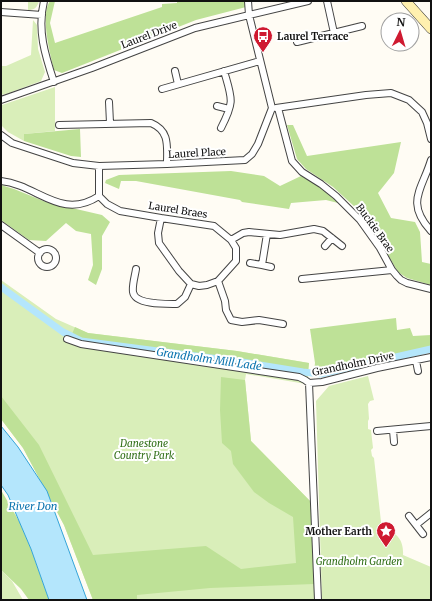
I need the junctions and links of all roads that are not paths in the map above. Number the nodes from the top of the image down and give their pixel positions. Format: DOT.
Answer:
graph roads {
  1 [pos="44,1"];
  2 [pos="248,1"];
  3 [pos="305,1"];
  4 [pos="327,1"];
  5 [pos="406,1"];
  6 [pos="1,12"];
  7 [pos="42,15"];
  8 [pos="249,15"];
  9 [pos="362,26"];
  10 [pos="431,29"];
  11 [pos="334,33"];
  12 [pos="297,42"];
  13 [pos="260,61"];
  14 [pos="174,71"];
  15 [pos="224,71"];
  16 [pos="54,82"];
  17 [pos="178,84"];
  18 [pos="162,88"];
  19 [pos="1,100"];
  20 [pos="109,102"];
  21 [pos="217,106"];
  22 [pos="275,108"];
  23 [pos="229,109"];
  24 [pos="429,122"];
  25 [pos="110,123"];
  26 [pos="59,125"];
  27 [pos="221,128"];
  28 [pos="1,134"];
  29 [pos="431,140"];
  30 [pos="431,160"];
  31 [pos="167,164"];
  32 [pos="99,166"];
  33 [pos="430,170"];
  34 [pos="1,181"];
  35 [pos="99,196"];
  36 [pos="161,218"];
  37 [pos="1,225"];
  38 [pos="431,231"];
  39 [pos="266,234"];
  40 [pos="332,238"];
  41 [pos="231,240"];
  42 [pos="325,246"];
  43 [pos="342,246"];
  44 [pos="40,253"];
  45 [pos="250,263"];
  46 [pos="262,265"];
  47 [pos="271,267"];
  48 [pos="136,269"];
  49 [pos="392,270"];
  50 [pos="302,279"];
  51 [pos="218,280"];
  52 [pos="191,284"];
  53 [pos="431,289"];
  54 [pos="283,324"];
  55 [pos="68,339"];
  56 [pos="431,357"];
  57 [pos="416,361"];
  58 [pos="418,371"];
  59 [pos="309,383"];
  60 [pos="431,426"];
  61 [pos="393,430"];
  62 [pos="377,431"];
  63 [pos="394,442"];
  64 [pos="431,513"];
  65 [pos="409,516"];
  66 [pos="416,525"];
  67 [pos="423,534"];
  68 [pos="318,600"];
  1 -- 7 [label="street"];
  2 -- 8 [label="street"];
  3 -- 8 [label="street, Laurel Drive"];
  4 -- 11 [label="street"];
  5 -- 10 [label="main road"];
  6 -- 7 [label="street"];
  7 -- 16 [label="street"];
  8 -- 13 [label="street"];
  8 -- 16 [label="street, Laurel Drive"];
  9 -- 11 [label="street"];
  11 -- 12 [label="street"];
  13 -- 15 [label="street"];
  13 -- 22 [label="street"];
  14 -- 17 [label="street"];
  15 -- 17 [label="street"];
  15 -- 23 [label="street"];
  16 -- 19 [label="street, Laurel Drive"];
  17 -- 18 [label="street"];
  20 -- 25 [label="street"];
  21 -- 23 [label="street"];
  22 -- 24 [label="street"];
  22 -- 31 [label="street, Laurel Place"];
  22 -- 49 [label="street, Buckie Brae"];
  23 -- 27 [label="street"];
  24 -- 29 [label="street"];
  25 -- 26 [label="street"];
  25 -- 31 [label="street"];
  28 -- 32 [label="street, Laurel Place"];
  30 -- 33 [label="street"];
  31 -- 32 [label="street, Laurel Place"];
  32 -- 35 [label="street"];
  33 -- 38 [label="street"];
  34 -- 35 [label="street"];
  35 -- 36 [label="street, Laurel Braes"];
  36 -- 41 [label="street, Laurel Braes"];
  36 -- 52 [label="street"];
  37 -- 44 [label="street"];
  39 -- 40 [label="street"];
  39 -- 41 [label="street"];
  39 -- 46 [label="street"];
  40 -- 42 [label="street"];
  40 -- 43 [label="street"];
  41 -- 51 [label="street"];
  45 -- 46 [label="street"];
  46 -- 47 [label="street"];
  48 -- 52 [label="street"];
  49 -- 50 [label="street"];
  49 -- 53 [label="street, Buckie Brae"];
  51 -- 52 [label="street"];
  51 -- 54 [label="street"];
  55 -- 59 [label="street, Grandholm Drive"];
  56 -- 57 [label="street, Grandholm Drive"];
  57 -- 58 [label="street"];
  57 -- 59 [label="street, Grandholm Drive"];
  59 -- 68 [label="street"];
  60 -- 61 [label="street"];
  61 -- 62 [label="street"];
  61 -- 63 [label="street"];
  64 -- 66 [label="street"];
  65 -- 66 [label="street"];
  66 -- 67 [label="street"];
}
